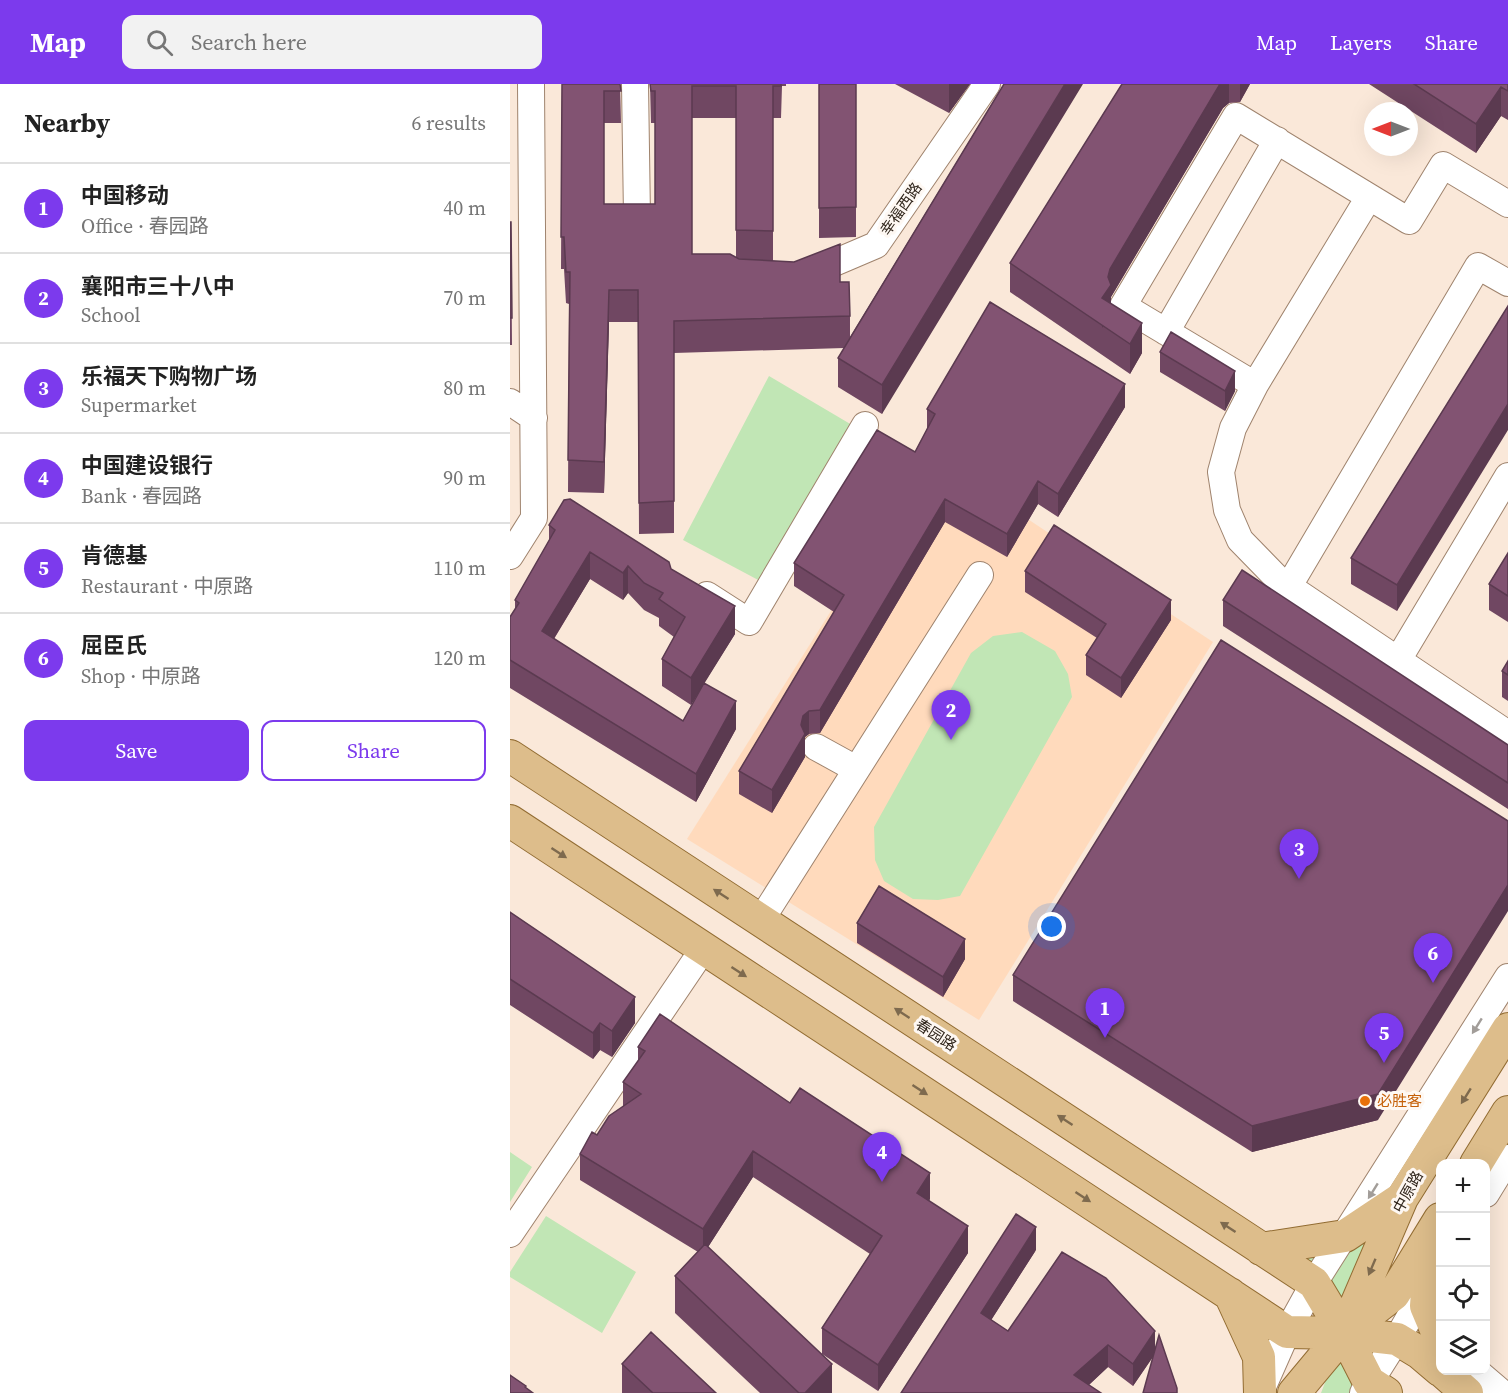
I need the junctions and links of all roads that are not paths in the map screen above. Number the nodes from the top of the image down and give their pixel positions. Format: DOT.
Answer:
graph roads {
  1 [pos="531,84"];
  2 [pos="635,84"];
  3 [pos="987,84"];
  4 [pos="1277,140"];
  5 [pos="1369,197"];
  6 [pos="1508,204"];
  7 [pos="637,217"];
  8 [pos="521,235"];
  9 [pos="783,279"];
  10 [pos="1508,283"];
  11 [pos="1166,332"];
  12 [pos="1255,385"];
  13 [pos="510,402"];
  14 [pos="534,418"];
  15 [pos="865,425"];
  16 [pos="1508,477"];
  17 [pos="510,556"];
  18 [pos="980,574"];
  19 [pos="690,585"];
  20 [pos="1289,586"];
  21 [pos="1398,660"];
  22 [pos="1508,734"];
  23 [pos="816,747"];
  24 [pos="510,756"];
  25 [pos="856,769"];
  26 [pos="510,821"];
  27 [pos="761,920"];
  28 [pos="704,948"];
  29 [pos="1508,977"];
  30 [pos="1508,1029"];
  31 [pos="1508,1112"];
  32 [pos="1508,1158"];
  33 [pos="1479,1159"];
  34 [pos="1490,1186"];
  35 [pos="1402,1198"];
  36 [pos="1436,1226"];
  37 [pos="510,1234"];
  38 [pos="1345,1236"];
  39 [pos="1262,1249"];
  40 [pos="1434,1274"];
  41 [pos="1314,1283"];
  42 [pos="1230,1294"];
  43 [pos="1436,1330"];
  44 [pos="1287,1332"];
  45 [pos="1344,1333"];
  46 [pos="1397,1339"];
  47 [pos="1436,1366"];
  48 [pos="1447,1375"];
  49 [pos="1464,1375"];
  50 [pos="1480,1375"];
  51 [pos="1372,1389"];
  52 [pos="1260,1393"];
  53 [pos="1294,1393"];
  54 [pos="1321,1393"];
  55 [pos="1467,1393"];
  56 [pos="1477,1393"];
  57 [pos="1502,1393"];
  1 -- 8 [label="street"];
  2 -- 7 [label="street"];
  3 -- 9 [label="street, 幸福西路"];
  4 -- 5 [label="street"];
  4 -- 11 [label="street"];
  4 -- 11 [label="street"];
  5 -- 6 [label="street"];
  5 -- 12 [label="street"];
  8 -- 14 [label="street"];
  10 -- 20 [label="street"];
  11 -- 12 [label="street"];
  12 -- 20 [label="street"];
  13 -- 14 [label="street"];
  14 -- 17 [label="street"];
  15 -- 19 [label="street"];
  16 -- 21 [label="street"];
  18 -- 25 [label="street"];
  20 -- 21 [label="street"];
  21 -- 22 [label="street"];
  23 -- 25 [label="street"];
  27 -- 24 [label="main road, 春园路, one-way"];
  25 -- 27 [label="street"];
  26 -- 28 [label="main road, one-way"];
  39 -- 27 [label="main road, 春园路, one-way"];
  28 -- 37 [label="street"];
  28 -- 42 [label="main road, one-way"];
  29 -- 38 [label="street, one-way"];
  30 -- 35 [label="main road, 中原路, one-way"];
  31 -- 33 [label="main road"];
  32 -- 34 [label="street"];
  35 -- 38 [label="main road"];
  35 -- 45 [label="main road, 中原路, one-way"];
  36 -- 40 [label="main road"];
  36 -- 45 [label="main road, 中原路"];
  38 -- 39 [label="main road"];
  38 -- 41 [label="street"];
  39 -- 41 [label="main road, 春园路"];
  40 -- 43 [label="main road"];
  40 -- 46 [label="street"];
  41 -- 44 [label="street"];
  41 -- 45 [label="main road, 春园路"];
  42 -- 44 [label="main road"];
  42 -- 52 [label="main road"];
  44 -- 45 [label="main road"];
  44 -- 52 [label="street"];
  45 -- 46 [label="main road"];
  45 -- 51 [label="main road, 春园路"];
  45 -- 53 [label="main road, 中原路"];
  45 -- 54 [label="main road, 中原路"];
  46 -- 47 [label="main road"];
  46 -- 51 [label="street"];
  48 -- 55 [label="main road"];
  49 -- 56 [label="main road"];
  50 -- 57 [label="street"];
}
